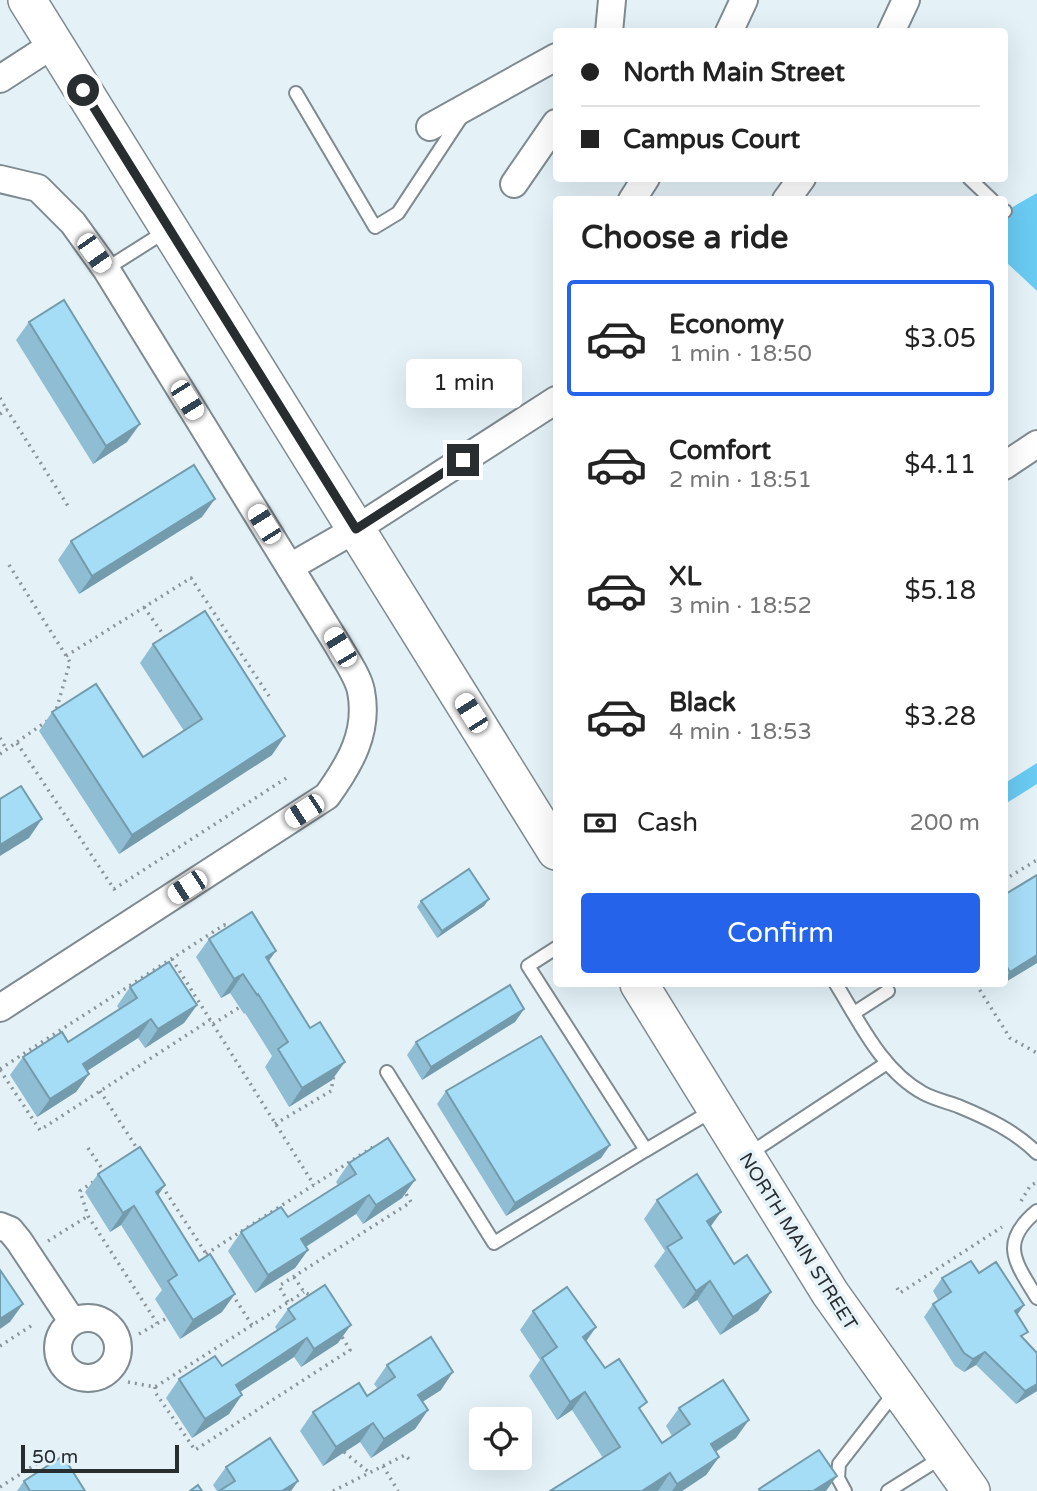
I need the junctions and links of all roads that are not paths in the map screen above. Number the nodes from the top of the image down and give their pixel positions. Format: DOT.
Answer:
graph roads {
  1 [pos="27,0"];
  2 [pos="612,0"];
  3 [pos="744,0"];
  4 [pos="906,0"];
  5 [pos="609,28"];
  6 [pos="731,28"];
  7 [pos="893,28"];
  8 [pos="54,44"];
  9 [pos="553,59"];
  10 [pos="0,79"];
  11 [pos="296,93"];
  12 [pos="468,106"];
  13 [pos="430,127"];
  14 [pos="553,127"];
  15 [pos="0,179"];
  16 [pos="973,182"];
  17 [pos="514,184"];
  18 [pos="988,196"];
  19 [pos="169,229"];
  20 [pos="106,269"];
  21 [pos="553,409"];
  22 [pos="1037,444"];
  23 [pos="1008,463"];
  24 [pos="356,529"];
  25 [pos="290,567"];
  26 [pos="553,846"];
  27 [pos="553,949"];
  28 [pos="641,987"];
  29 [pos="838,987"];
  30 [pos="888,990"];
  31 [pos="0,1008"];
  32 [pos="854,1013"];
  33 [pos="887,1063"];
  34 [pos="387,1072"];
  35 [pos="715,1109"];
  36 [pos="646,1150"];
  37 [pos="1037,1153"];
  38 [pos="746,1156"];
  39 [pos="1037,1211"];
  40 [pos="0,1226"];
  41 [pos="1037,1298"];
  42 [pos="72,1321"];
  43 [pos="897,1388"];
  44 [pos="945,1456"];
  45 [pos="845,1491"];
  46 [pos="888,1491"];
  47 [pos="971,1491"];
  1 -- 8 [label="main road"];
  2 -- 5 [label="street"];
  3 -- 6 [label="street"];
  4 -- 7 [label="street"];
  8 -- 10 [label="street"];
  8 -- 19 [label="main road"];
  9 -- 12 [label="street"];
  11 -- 12 [label="lane"];
  12 -- 13 [label="street"];
  14 -- 17 [label="street"];
  15 -- 20 [label="street"];
  16 -- 18 [label="lane"];
  19 -- 20 [label="lane"];
  19 -- 24 [label="main road"];
  20 -- 25 [label="street"];
  21 -- 24 [label="street"];
  22 -- 23 [label="street"];
  24 -- 25 [label="street"];
  24 -- 26 [label="main road"];
  25 -- 31 [label="street"];
  27 -- 36 [label="lane"];
  28 -- 35 [label="main road, NORTH MAIN STREET"];
  29 -- 32 [label="lane"];
  30 -- 32 [label="lane"];
  32 -- 33 [label="lane"];
  33 -- 37 [label="lane"];
  33 -- 38 [label="lane"];
  34 -- 36 [label="lane"];
  35 -- 36 [label="lane"];
  35 -- 38 [label="main road, NORTH MAIN STREET"];
  38 -- 43 [label="main road, NORTH MAIN STREET"];
  39 -- 41 [label="lane"];
  40 -- 42 [label="street"];
  43 -- 44 [label="main road, NORTH MAIN STREET"];
  43 -- 45 [label="lane"];
  44 -- 46 [label="lane"];
  44 -- 47 [label="main road, NORTH MAIN STREET"];
}
